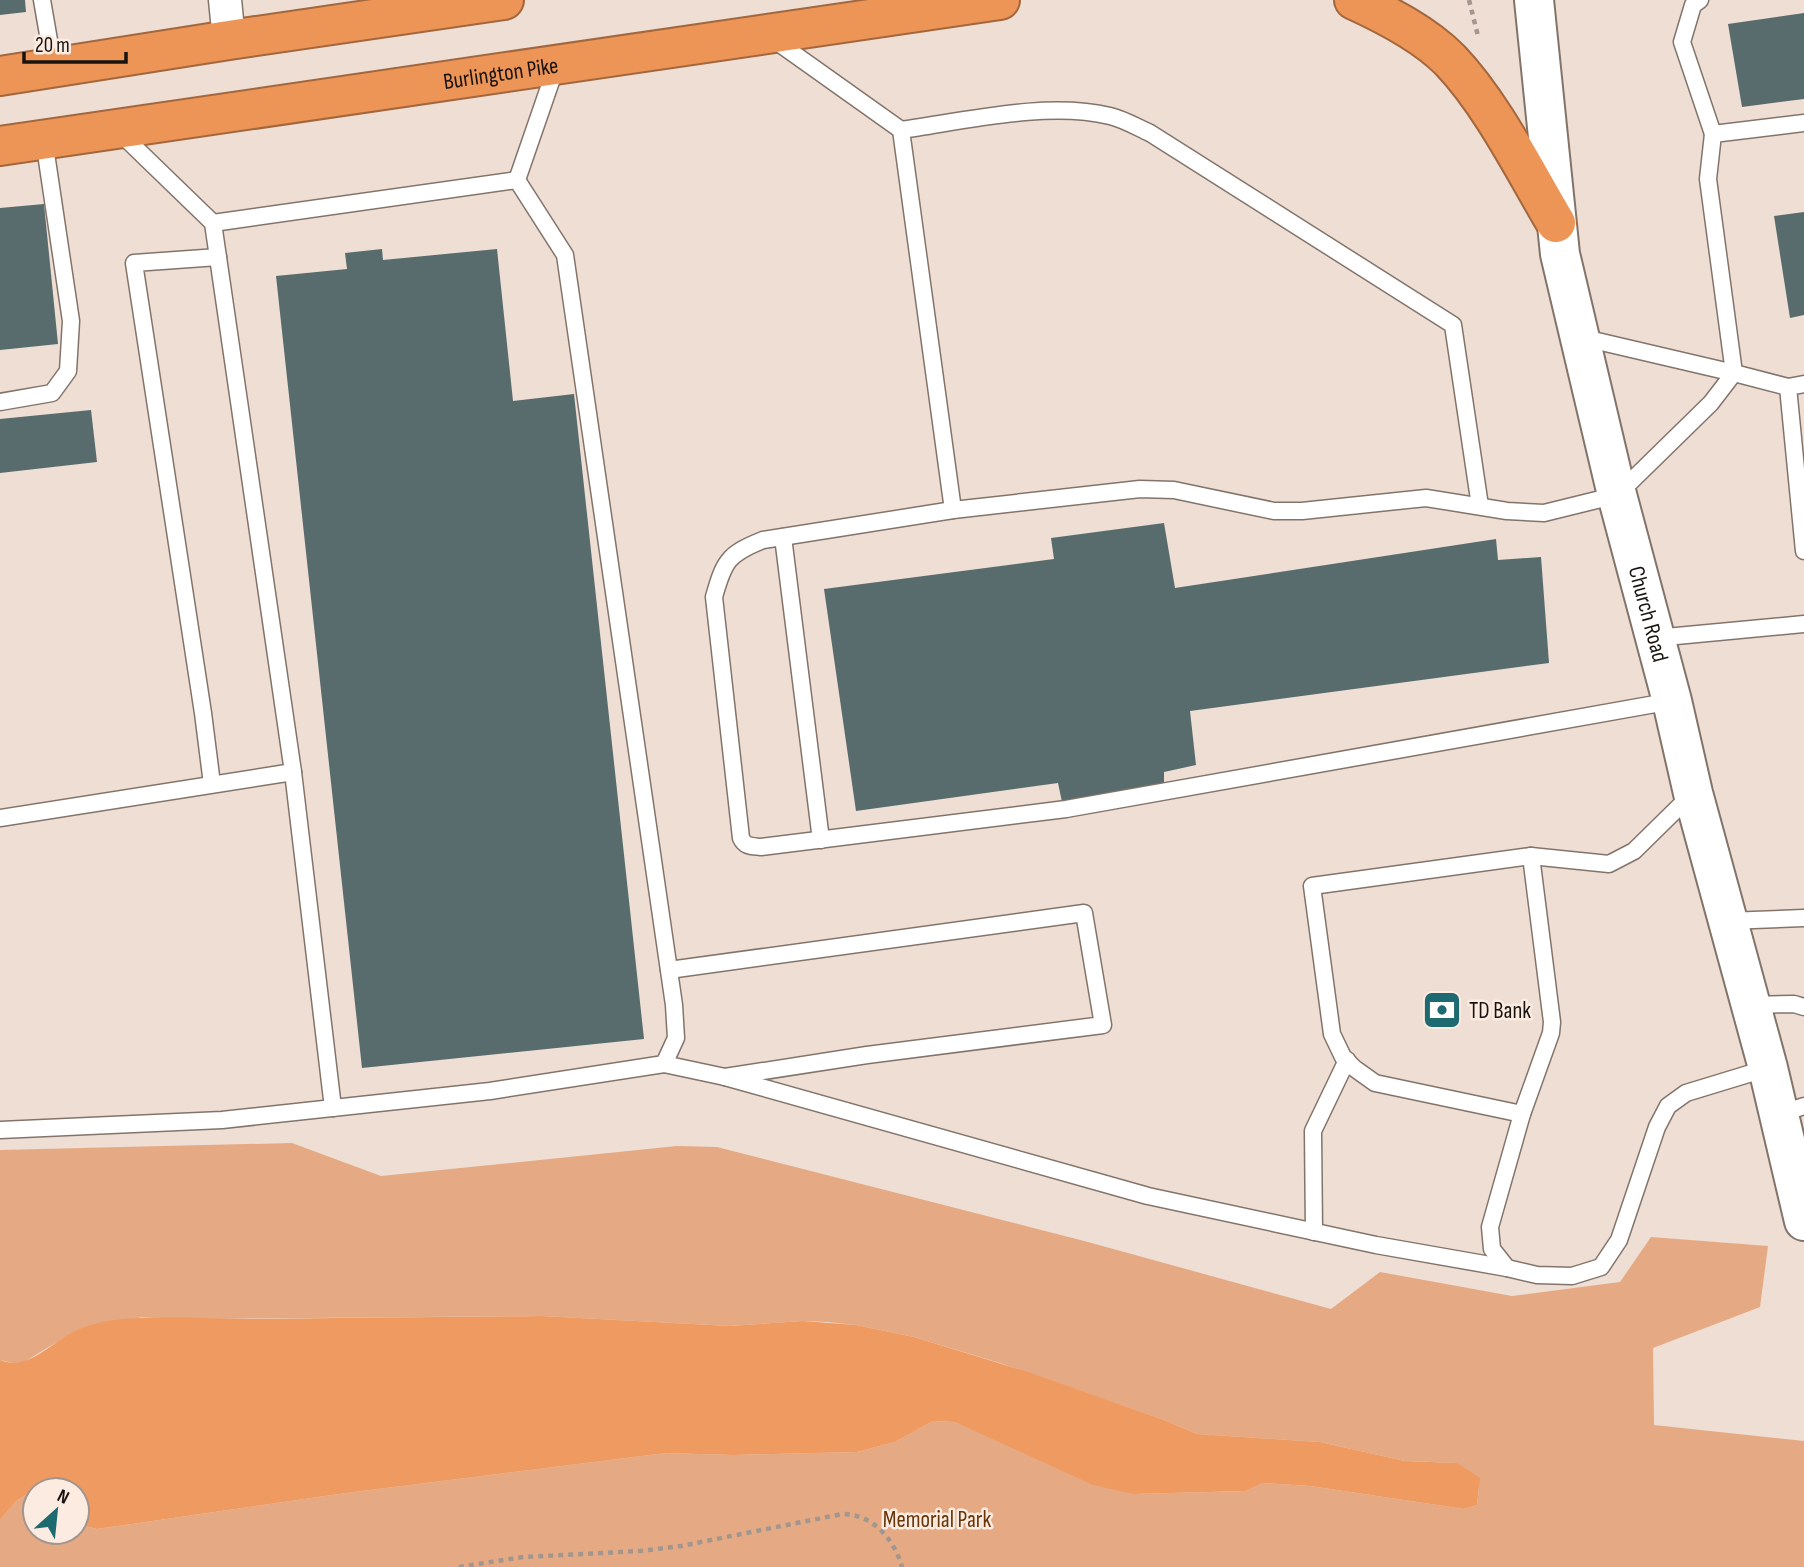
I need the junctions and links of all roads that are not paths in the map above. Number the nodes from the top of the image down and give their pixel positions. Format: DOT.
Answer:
graph roads {
  1 [pos="43,0"];
  2 [pos="225,0"];
  3 [pos="504,0"];
  4 [pos="1000,0"];
  5 [pos="1354,0"];
  6 [pos="1534,0"];
  7 [pos="1700,0"];
  8 [pos="768,35"];
  9 [pos="229,40"];
  10 [pos="557,65"];
  11 [pos="54,68"];
  12 [pos="0,76"];
  13 [pos="1804,123"];
  14 [pos="117,130"];
  15 [pos="901,130"];
  16 [pos="1713,134"];
  17 [pos="44,140"];
  18 [pos="0,146"];
  19 [pos="517,180"];
  20 [pos="213,223"];
  21 [pos="1556,223"];
  22 [pos="218,257"];
  23 [pos="1579,337"];
  24 [pos="1734,373"];
  25 [pos="1804,384"];
  26 [pos="1787,387"];
  27 [pos="0,402"];
  28 [pos="1617,495"];
  29 [pos="1480,506"];
  30 [pos="953,510"];
  31 [pos="783,537"];
  32 [pos="1804,551"];
  33 [pos="1804,624"];
  34 [pos="1655,638"];
  35 [pos="1672,701"];
  36 [pos="293,772"];
  37 [pos="212,784"];
  38 [pos="1693,793"];
  39 [pos="0,818"];
  40 [pos="821,840"];
  41 [pos="1531,856"];
  42 [pos="1804,918"];
  43 [pos="1727,920"];
  44 [pos="669,970"];
  45 [pos="1751,1005"];
  46 [pos="1804,1006"];
  47 [pos="1347,1060"];
  48 [pos="664,1064"];
  49 [pos="1768,1068"];
  50 [pos="725,1077"];
  51 [pos="333,1108"];
  52 [pos="1791,1110"];
  53 [pos="1522,1114"];
  54 [pos="0,1130"];
  55 [pos="1804,1221"];
  56 [pos="1314,1232"];
  57 [pos="1507,1268"];
  1 -- 11 [label="lane"];
  2 -- 9 [label="street"];
  3 -- 9 [label="highway"];
  4 -- 8 [label="highway, Burlington Pike"];
  5 -- 21 [label="highway"];
  6 -- 21 [label="main road, Church Road"];
  7 -- 16 [label="lane"];
  8 -- 10 [label="highway, Burlington Pike"];
  8 -- 15 [label="lane"];
  9 -- 11 [label="highway"];
  10 -- 14 [label="highway, Burlington Pike"];
  10 -- 19 [label="lane"];
  11 -- 12 [label="highway"];
  13 -- 16 [label="lane"];
  14 -- 17 [label="highway, Burlington Pike"];
  14 -- 20 [label="lane"];
  15 -- 29 [label="lane"];
  15 -- 30 [label="lane"];
  16 -- 24 [label="lane"];
  17 -- 18 [label="highway, Burlington Pike"];
  17 -- 27 [label="lane"];
  19 -- 20 [label="lane"];
  19 -- 44 [label="lane"];
  20 -- 22 [label="lane"];
  21 -- 23 [label="main road, Church Road"];
  22 -- 36 [label="lane"];
  22 -- 37 [label="lane"];
  23 -- 24 [label="lane"];
  23 -- 28 [label="main road, Church Road"];
  24 -- 26 [label="lane"];
  24 -- 28 [label="lane"];
  25 -- 26 [label="lane"];
  26 -- 32 [label="lane"];
  28 -- 29 [label="lane"];
  28 -- 34 [label="main road, Church Road"];
  29 -- 30 [label="lane"];
  30 -- 31 [label="lane"];
  31 -- 40 [label="lane"];
  31 -- 40 [label="lane"];
  33 -- 34 [label="lane"];
  34 -- 35 [label="main road, Church Road"];
  35 -- 38 [label="main road, Church Road"];
  35 -- 40 [label="lane"];
  36 -- 37 [label="lane"];
  36 -- 51 [label="lane"];
  37 -- 39 [label="lane"];
  38 -- 41 [label="lane"];
  38 -- 43 [label="main road, Church Road"];
  41 -- 47 [label="lane"];
  41 -- 53 [label="lane"];
  42 -- 43 [label="lane"];
  43 -- 45 [label="main road, Church Road"];
  44 -- 48 [label="lane"];
  44 -- 50 [label="lane"];
  45 -- 46 [label="lane"];
  45 -- 49 [label="main road, Church Road"];
  47 -- 53 [label="lane"];
  47 -- 56 [label="lane"];
  48 -- 50 [label="lane"];
  48 -- 51 [label="lane"];
  49 -- 52 [label="main road, Church Road"];
  49 -- 57 [label="lane"];
  50 -- 56 [label="lane"];
  51 -- 54 [label="lane"];
  52 -- 55 [label="main road, Church Road"];
  53 -- 57 [label="lane"];
  56 -- 57 [label="lane"];
}
